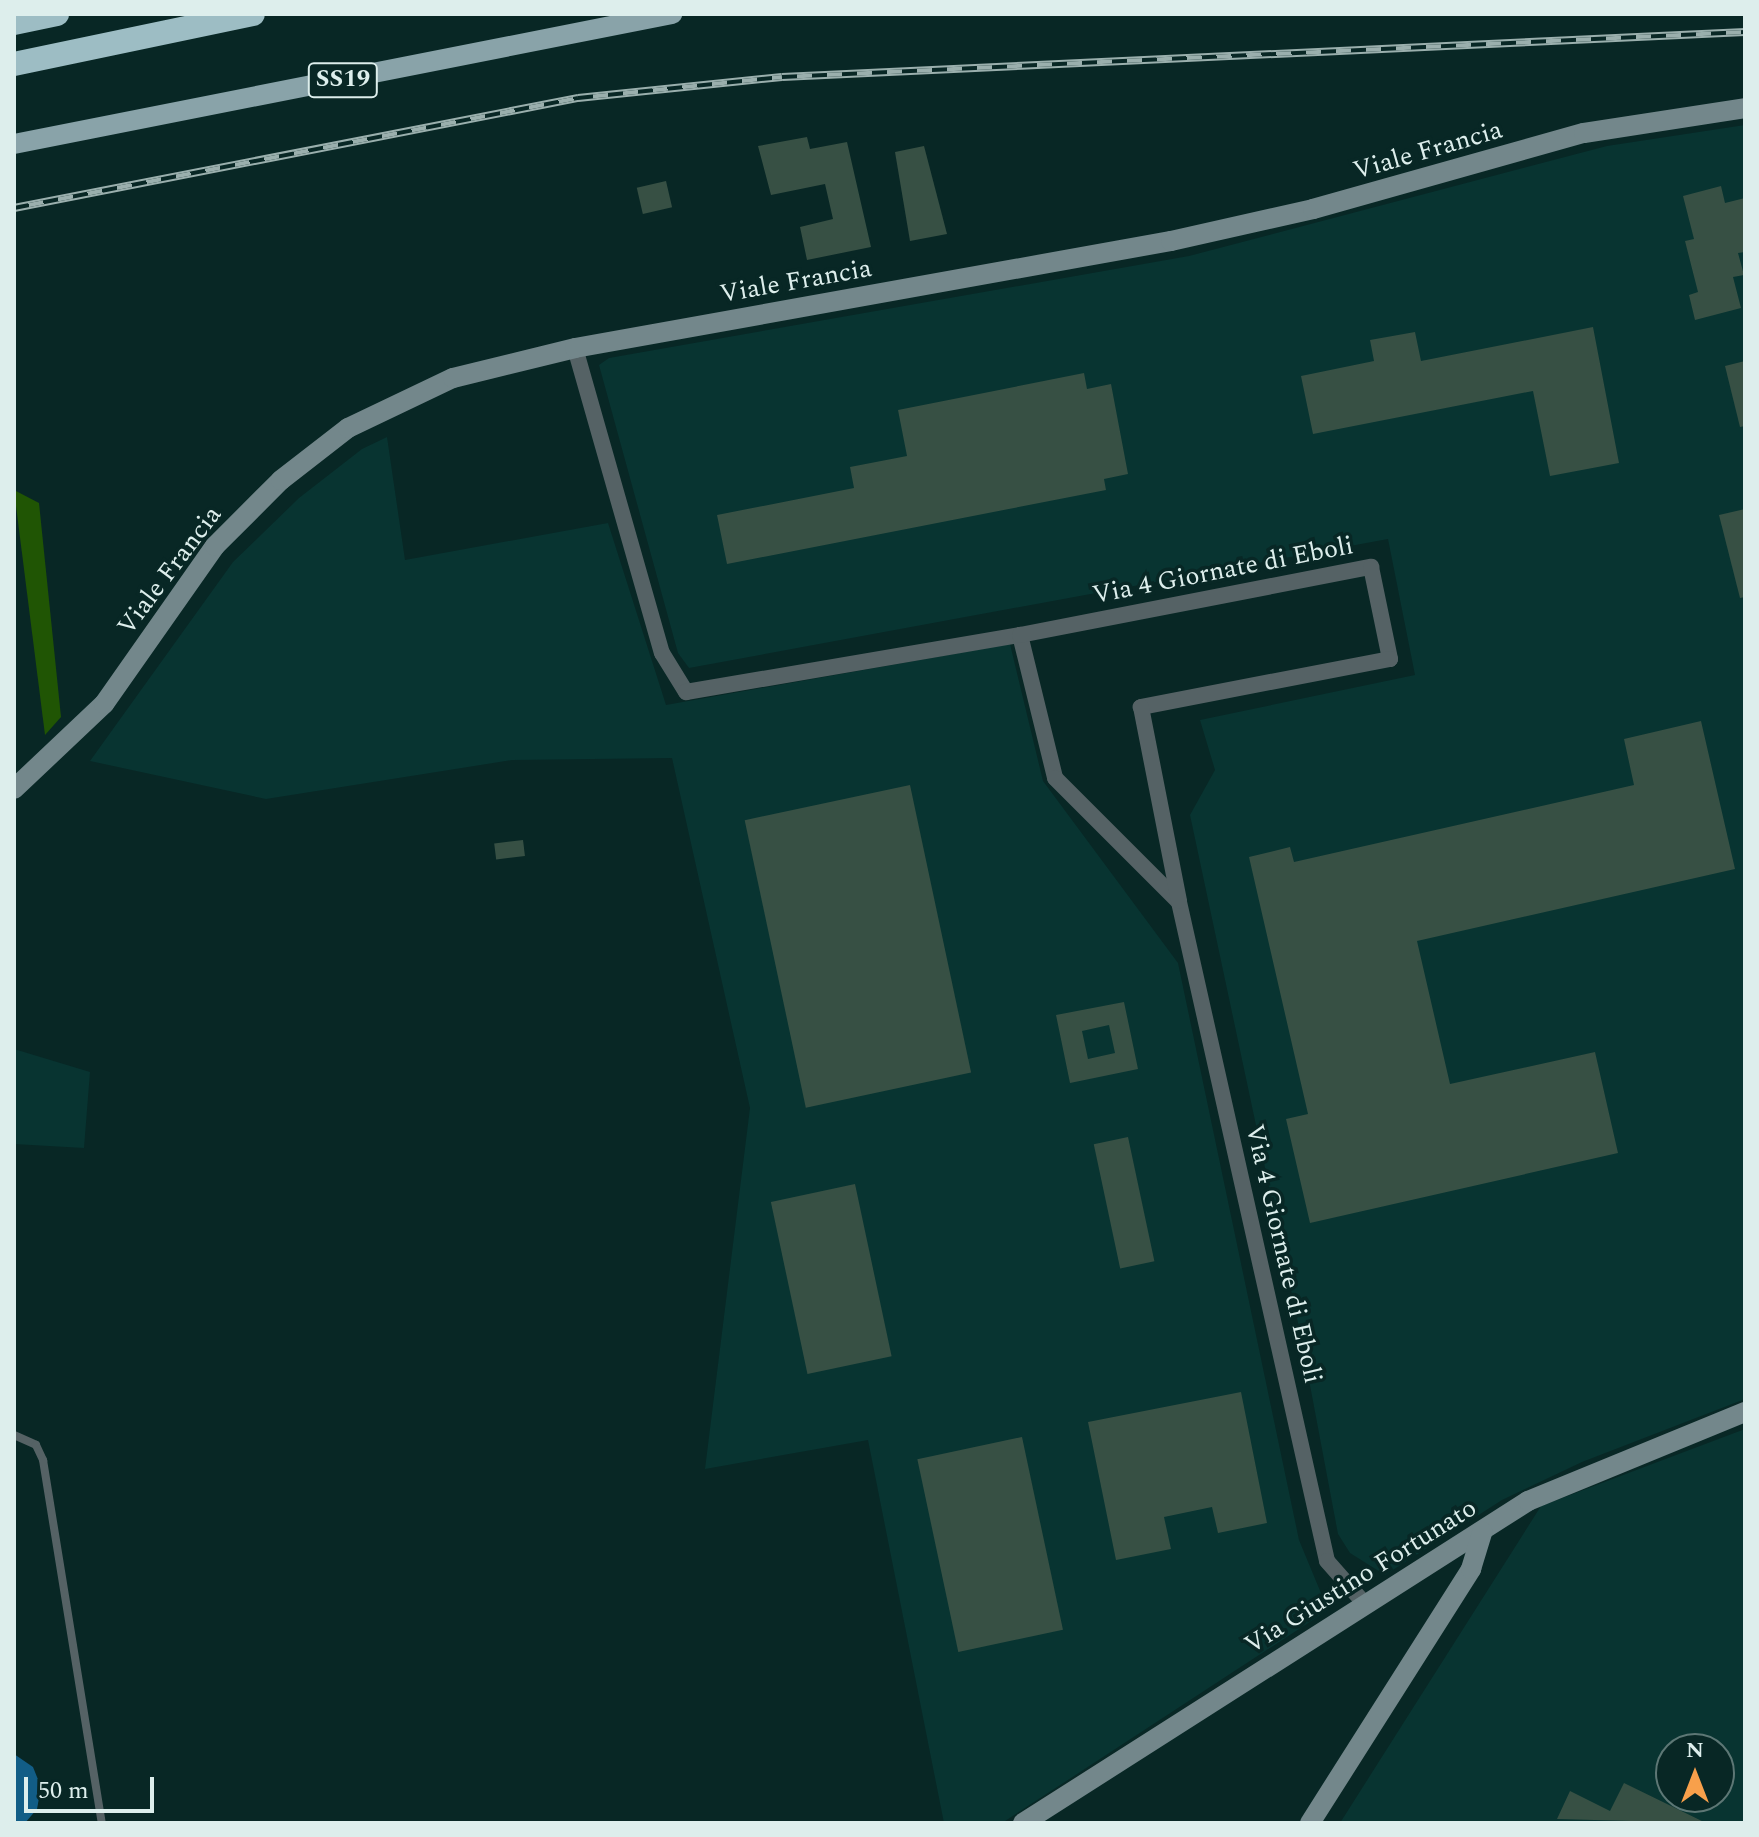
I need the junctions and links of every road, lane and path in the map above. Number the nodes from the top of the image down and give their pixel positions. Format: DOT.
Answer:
graph roads {
  1 [pos="57,14"];
  2 [pos="253,14"];
  3 [pos="672,14"];
  4 [pos="14,23"];
  5 [pos="14,64"];
  6 [pos="1745,108"];
  7 [pos="14,144"];
  8 [pos="575,348"];
  9 [pos="1020,635"];
  10 [pos="14,789"];
  11 [pos="1179,902"];
  12 [pos="1745,1412"];
  13 [pos="14,1435"];
  14 [pos="1482,1532"];
  15 [pos="1365,1604"];
  16 [pos="102,1823"];
  17 [pos="1023,1823"];
  18 [pos="1310,1823"];
  1 -- 4 [label="highway"];
  2 -- 5 [label="highway"];
  3 -- 7 [label="main road, SS19"];
  6 -- 8 [label="street, Viale Francia"];
  8 -- 9 [label="street, Via 4 Giornate di Eboli"];
  8 -- 10 [label="street, Viale Francia"];
  9 -- 11 [label="street"];
  9 -- 11 [label="street, Via 4 Giornate di Eboli"];
  11 -- 15 [label="street, Via 4 Giornate di Eboli"];
  12 -- 14 [label="street, Via Giustino Fortunato"];
  13 -- 16 [label="lane"];
  14 -- 15 [label="street, Via Giustino Fortunato"];
  14 -- 18 [label="street"];
  15 -- 17 [label="street, Via Giustino Fortunato"];
}
